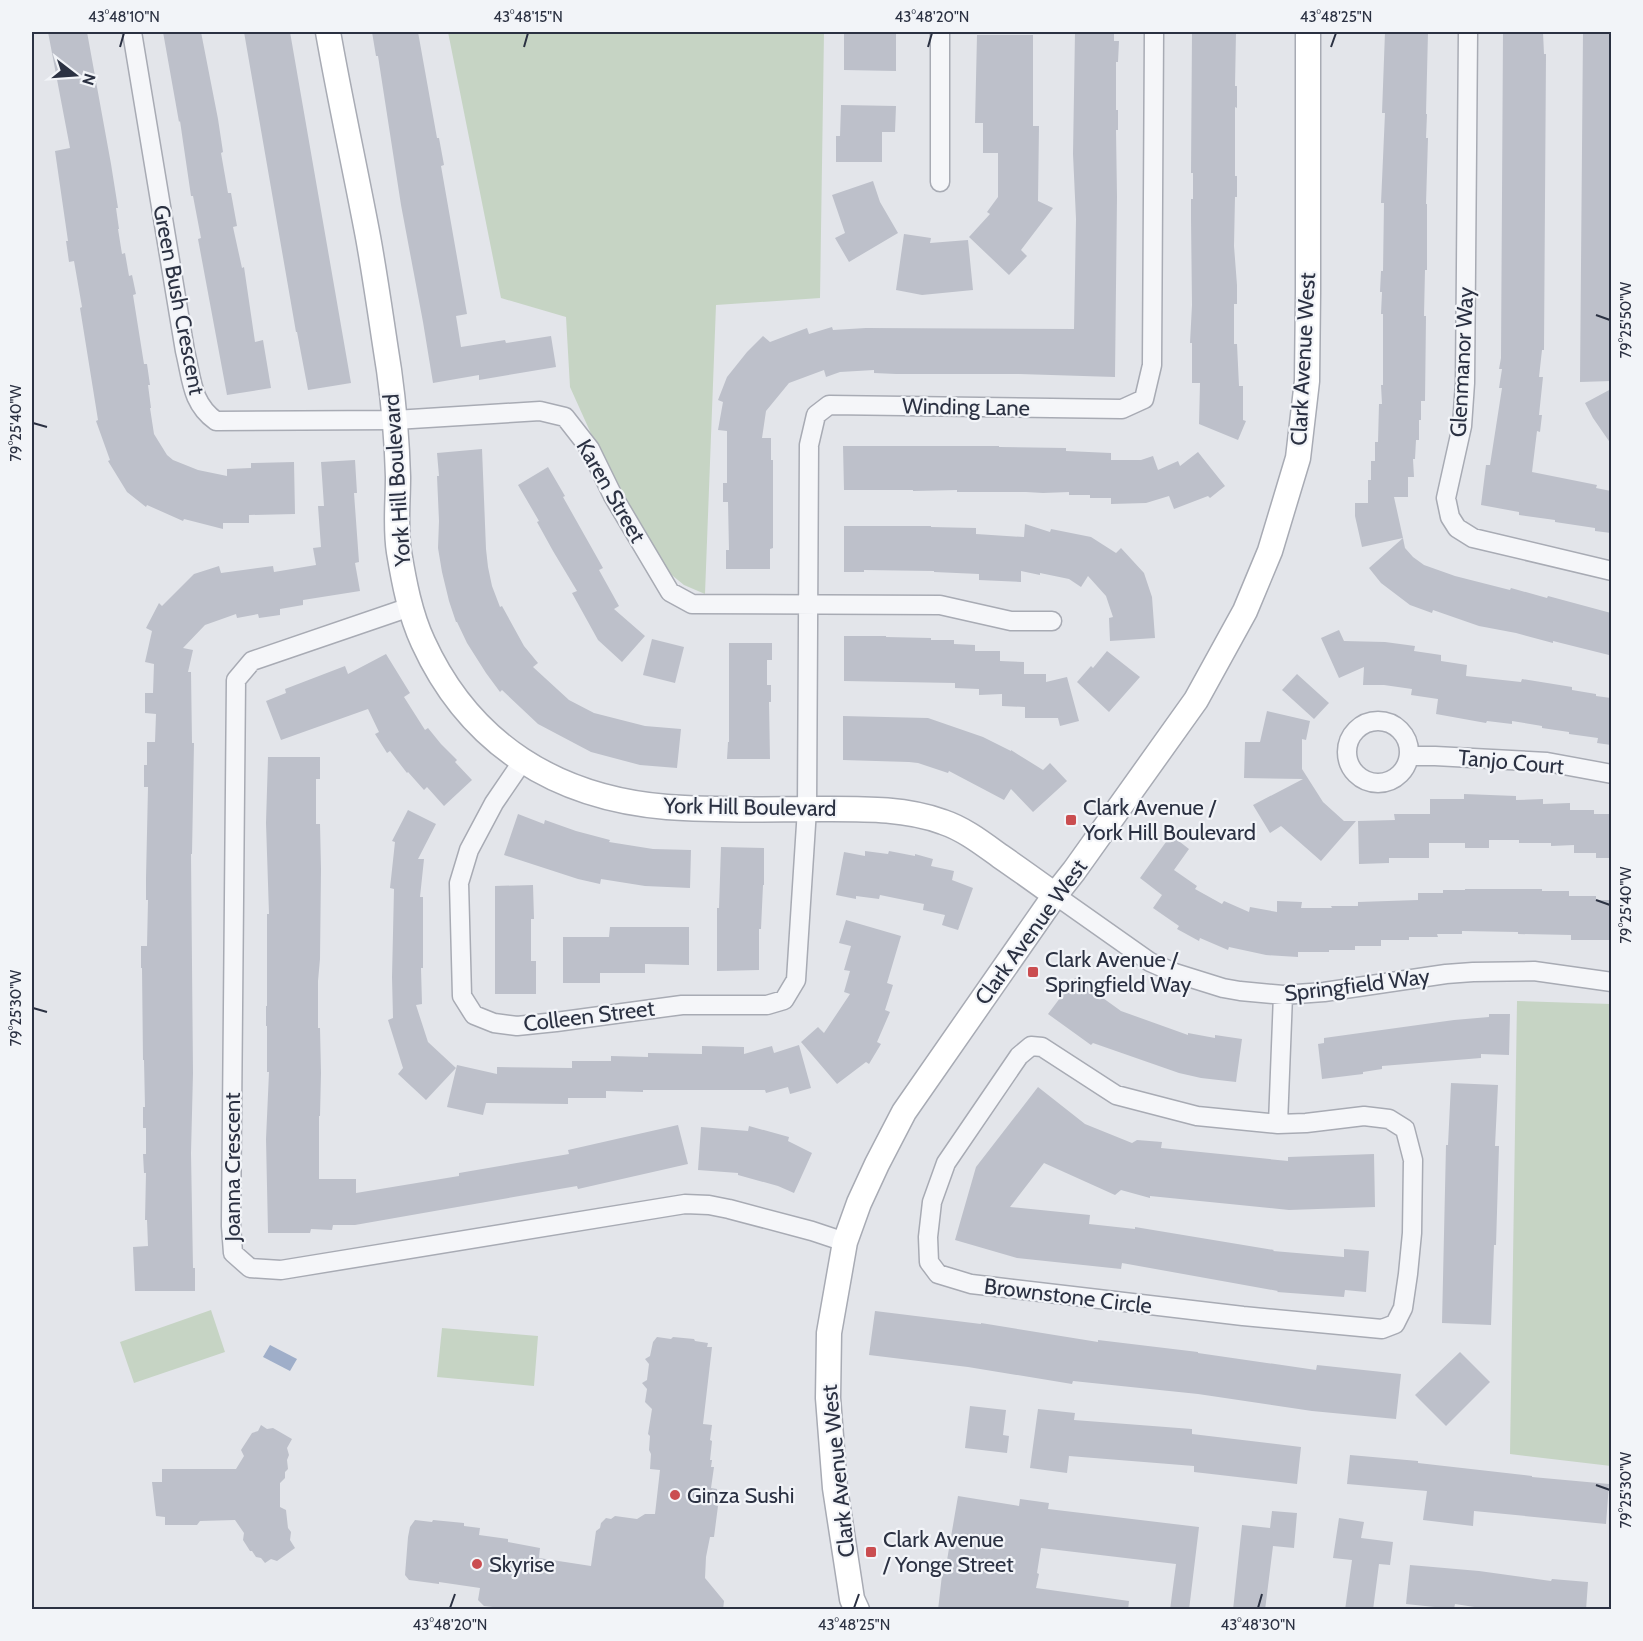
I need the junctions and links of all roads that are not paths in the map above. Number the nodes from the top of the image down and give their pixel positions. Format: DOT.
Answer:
graph roads {
  1 [pos="132,32"];
  2 [pos="328,32"];
  3 [pos="940,32"];
  4 [pos="1154,32"];
  5 [pos="1308,32"];
  6 [pos="1468,32"];
  7 [pos="940,182"];
  8 [pos="395,420"];
  9 [pos="1611,571"];
  10 [pos="808,606"];
  11 [pos="410,607"];
  12 [pos="1052,621"];
  13 [pos="1409,756"];
  14 [pos="522,762"];
  15 [pos="1611,774"];
  16 [pos="807,809"];
  17 [pos="1055,895"];
  18 [pos="1611,982"];
  19 [pos="1283,995"];
  20 [pos="1278,1124"];
  21 [pos="845,1242"];
  22 [pos="852,1606"];
  1 -- 8 [label="street, Green Bush Crescent"];
  2 -- 8 [label="street, York Hill Boulevard"];
  3 -- 7 [label="street"];
  4 -- 10 [label="street, Winding Lane"];
  5 -- 17 [label="street, Clark Avenue West"];
  6 -- 9 [label="street, Glenmanor Way"];
  8 -- 10 [label="street, Karen Street"];
  8 -- 11 [label="street, York Hill Boulevard"];
  10 -- 12 [label="street, Karen Street"];
  10 -- 16 [label="street, Winding Lane"];
  11 -- 14 [label="street, York Hill Boulevard"];
  11 -- 21 [label="street, Joanna Crescent"];
  13 -- 15 [label="street, Tanjo Court"];
  14 -- 16 [label="street, York Hill Boulevard"];
  14 -- 16 [label="street, Colleen Street"];
  16 -- 17 [label="street, York Hill Boulevard"];
  17 -- 19 [label="street, Springfield Way"];
  17 -- 21 [label="street, Clark Avenue West"];
  18 -- 19 [label="street, Springfield Way"];
  19 -- 20 [label="street"];
  20 -- 20 [label="street, Brownstone Circle"];
  21 -- 22 [label="street, Clark Avenue West"];
}
